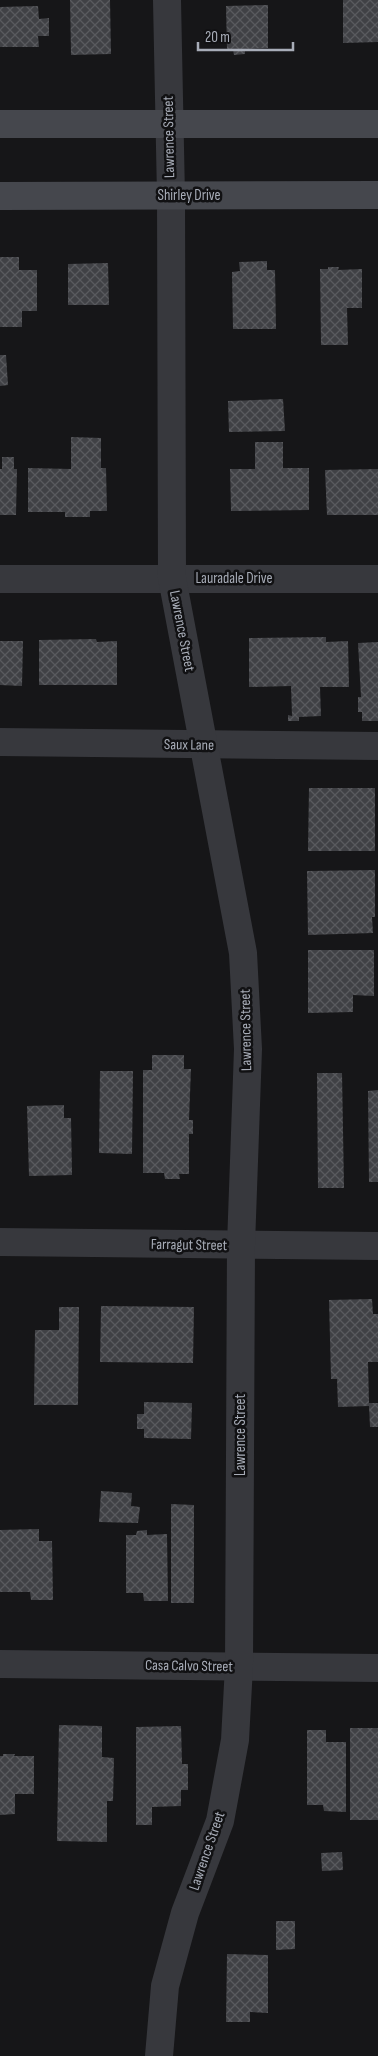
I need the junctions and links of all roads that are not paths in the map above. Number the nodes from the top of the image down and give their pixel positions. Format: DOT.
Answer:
graph roads {
  1 [pos="167,0"];
  2 [pos="0,124"];
  3 [pos="169,124"];
  4 [pos="378,124"];
  5 [pos="378,194"];
  6 [pos="0,196"];
  7 [pos="171,196"];
  8 [pos="0,578"];
  9 [pos="172,578"];
  10 [pos="378,579"];
  11 [pos="0,742"];
  12 [pos="205,745"];
  13 [pos="378,746"];
  14 [pos="0,1242"];
  15 [pos="241,1245"];
  16 [pos="378,1246"];
  17 [pos="0,1664"];
  18 [pos="240,1666"];
  19 [pos="378,1668"];
  20 [pos="159,2056"];
  1 -- 3 [label="street, Lawrence Street"];
  2 -- 3 [label="street"];
  3 -- 4 [label="street"];
  3 -- 7 [label="street, Lawrence Street"];
  5 -- 7 [label="street, Shirley Drive"];
  6 -- 7 [label="street, Shirley Drive"];
  7 -- 9 [label="street, Lawrence Street"];
  8 -- 9 [label="street, Lauradale Drive"];
  9 -- 10 [label="street, Lauradale Drive"];
  9 -- 12 [label="street, Lawrence Street"];
  11 -- 12 [label="street, Saux Lane"];
  12 -- 13 [label="street, Saux Lane"];
  12 -- 15 [label="street, Lawrence Street"];
  14 -- 15 [label="street, Farragut Street"];
  15 -- 16 [label="street, Farragut Street"];
  15 -- 18 [label="street, Lawrence Street"];
  17 -- 18 [label="street, Casa Calvo Street"];
  18 -- 19 [label="street, Casa Calvo Street"];
  18 -- 20 [label="street, Lawrence Street"];
}
